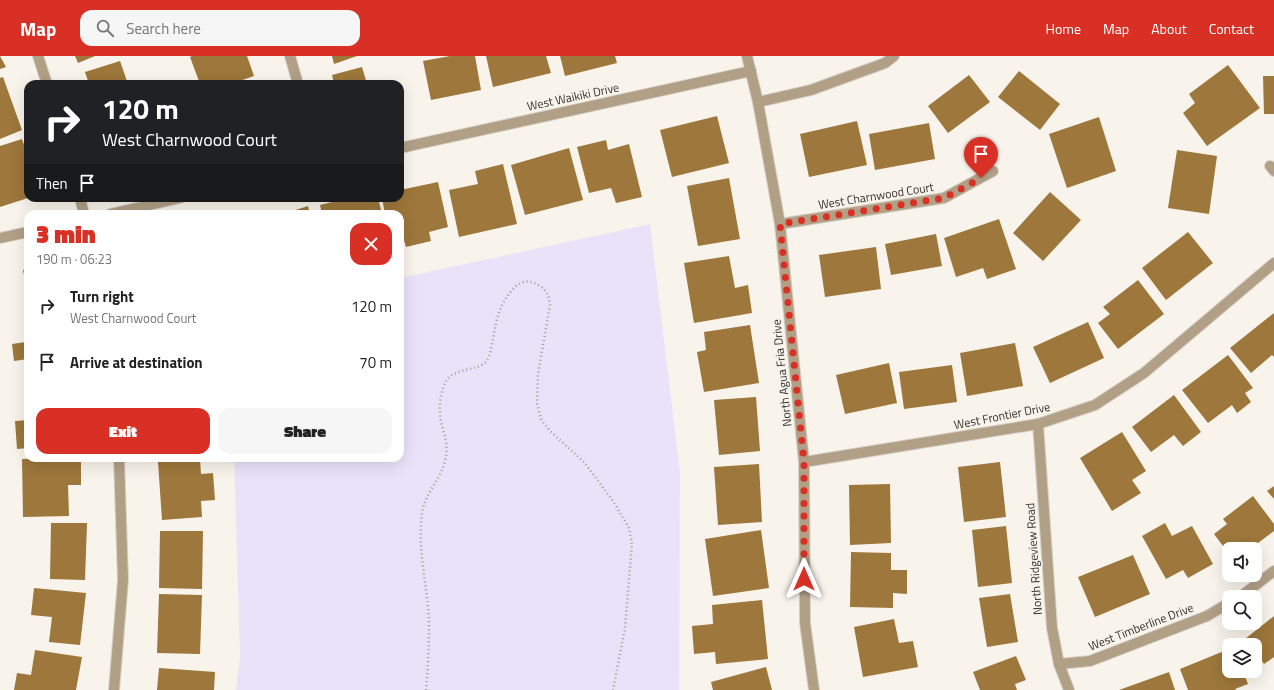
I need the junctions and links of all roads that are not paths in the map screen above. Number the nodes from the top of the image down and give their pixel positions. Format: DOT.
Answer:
graph roads {
  1 [pos="38,56"];
  2 [pos="290,56"];
  3 [pos="747,56"];
  4 [pos="894,56"];
  5 [pos="751,71"];
  6 [pos="46,80"];
  7 [pos="297,80"];
  8 [pos="758,102"];
  9 [pos="404,147"];
  10 [pos="993,171"];
  11 [pos="162,202"];
  12 [pos="128,210"];
  13 [pos="780,224"];
  14 [pos="24,233"];
  15 [pos="0,238"];
  16 [pos="1274,263"];
  17 [pos="1038,424"];
  18 [pos="119,462"];
  19 [pos="804,462"];
  20 [pos="1274,571"];
  21 [pos="1249,590"];
  22 [pos="1222,607"];
  23 [pos="1059,664"];
  24 [pos="114,690"];
  25 [pos="814,690"];
  26 [pos="1069,690"];
  1 -- 6 [label="street"];
  2 -- 7 [label="street"];
  3 -- 5 [label="street, North Agua Fria Drive"];
  4 -- 8 [label="street"];
  5 -- 8 [label="street, North Agua Fria Drive"];
  5 -- 9 [label="street, West Waikiki Drive"];
  8 -- 13 [label="street, North Agua Fria Drive"];
  10 -- 13 [label="street, West Charnwood Court"];
  11 -- 12 [label="street"];
  13 -- 19 [label="street, North Agua Fria Drive"];
  14 -- 15 [label="street"];
  16 -- 17 [label="street, West Frontier Drive"];
  17 -- 19 [label="street, West Frontier Drive"];
  17 -- 23 [label="street, North Ridgeview Road"];
  18 -- 24 [label="street"];
  19 -- 25 [label="street, North Agua Fria Drive"];
  20 -- 21 [label="street"];
  22 -- 23 [label="street, West Timberline Drive"];
  23 -- 26 [label="street, North Ridgeview Road"];
}
